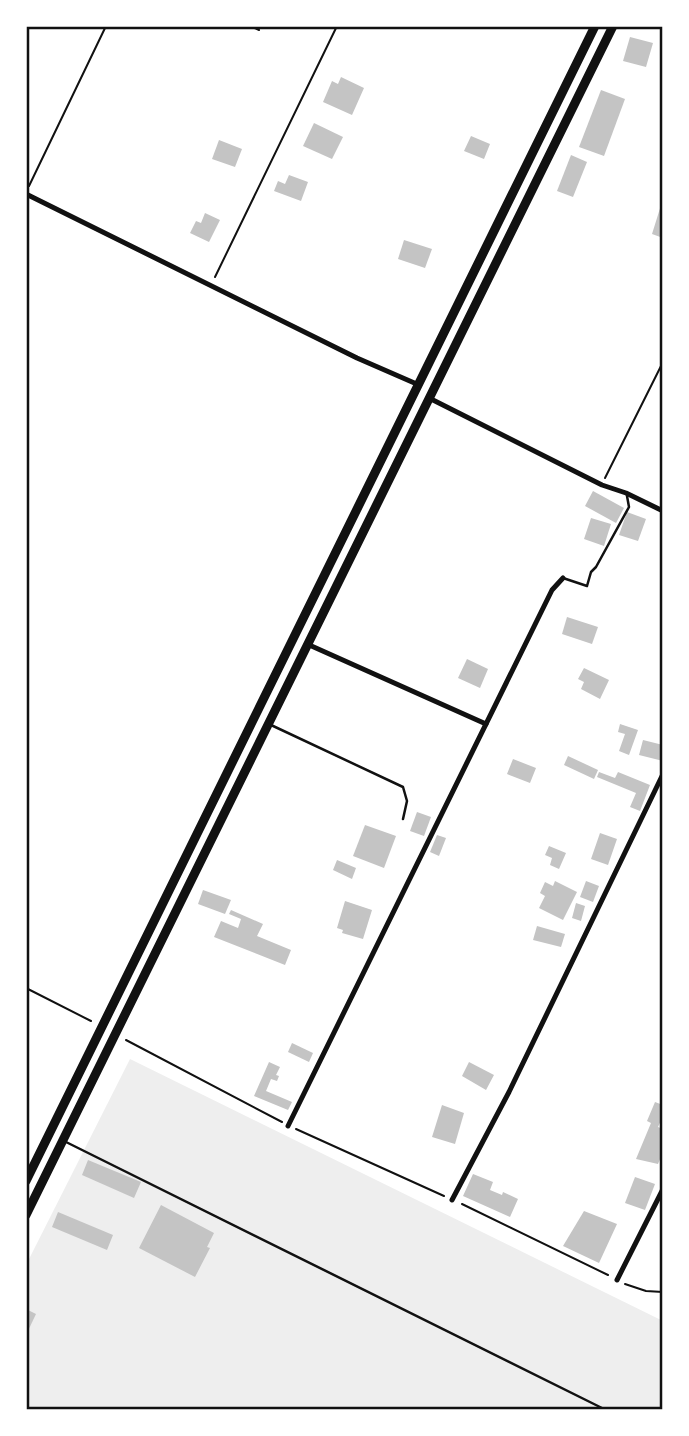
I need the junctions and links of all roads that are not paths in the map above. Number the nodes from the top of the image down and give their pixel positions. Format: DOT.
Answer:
graph roads {
  1 [pos="595,26"];
  2 [pos="613,26"];
  3 [pos="26,193"];
  4 [pos="419,385"];
  5 [pos="429,397"];
  6 [pos="626,493"];
  7 [pos="663,511"];
  8 [pos="563,578"];
  9 [pos="307,644"];
  10 [pos="268,724"];
  11 [pos="486,724"];
  12 [pos="663,774"];
  13 [pos="403,819"];
  14 [pos="288,1125"];
  15 [pos="63,1141"];
  16 [pos="26,1181"];
  17 [pos="663,1189"];
  18 [pos="452,1200"];
  19 [pos="26,1215"];
  20 [pos="617,1280"];
  21 [pos="606,1410"];
  1 -- 4 [label="highway"];
  2 -- 5 [label="highway"];
  3 -- 4 [label="street"];
  4 -- 16 [label="highway"];
  5 -- 6 [label="street"];
  5 -- 9 [label="highway"];
  6 -- 7 [label="street"];
  6 -- 8 [label="lane"];
  8 -- 11 [label="street"];
  9 -- 10 [label="highway"];
  9 -- 11 [label="street"];
  10 -- 13 [label="lane"];
  10 -- 15 [label="highway"];
  11 -- 14 [label="street"];
  12 -- 18 [label="street"];
  15 -- 19 [label="highway"];
  15 -- 21 [label="lane"];
  17 -- 20 [label="street"];
}
